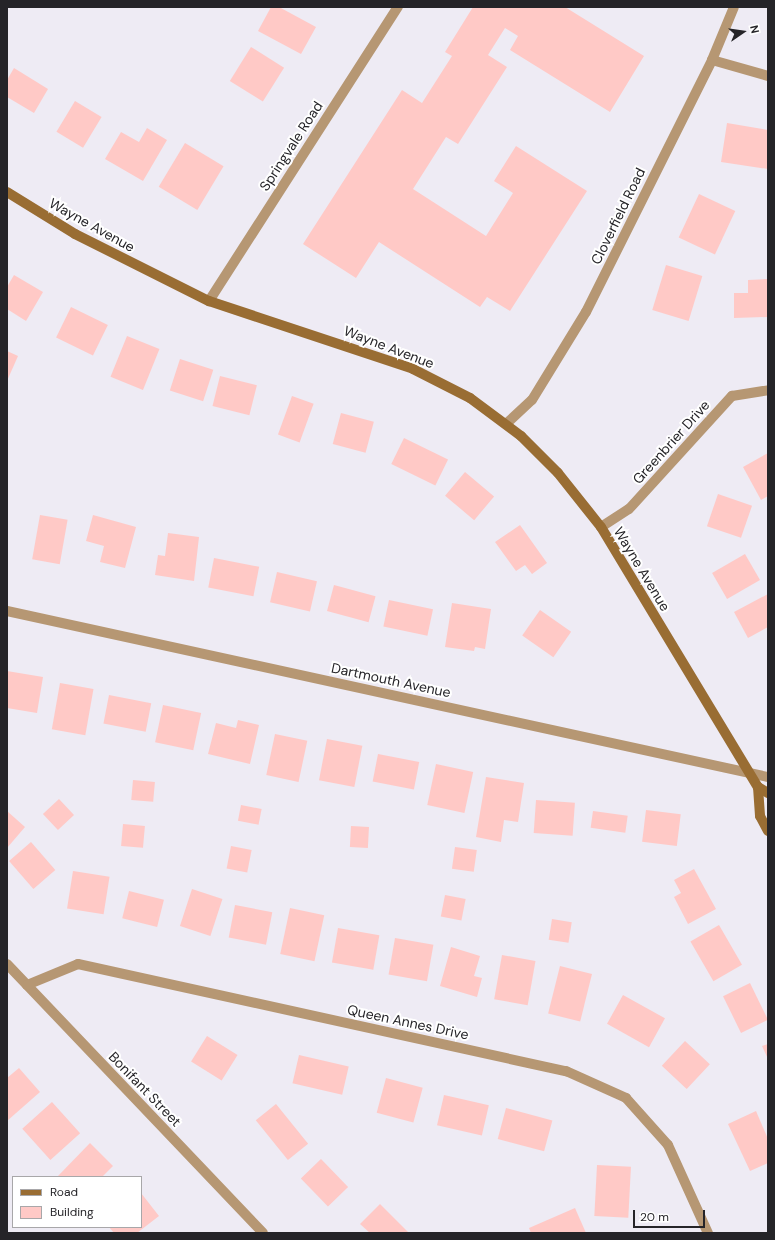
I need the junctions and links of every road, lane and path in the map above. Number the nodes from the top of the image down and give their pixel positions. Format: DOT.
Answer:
graph roads {
  1 [pos="398,7"];
  2 [pos="734,7"];
  3 [pos="712,60"];
  4 [pos="768,76"];
  5 [pos="7,192"];
  6 [pos="209,301"];
  7 [pos="768,390"];
  8 [pos="506,424"];
  9 [pos="601,527"];
  10 [pos="7,611"];
  11 [pos="749,772"];
  12 [pos="768,777"];
  13 [pos="758,787"];
  14 [pos="768,793"];
  15 [pos="768,831"];
  16 [pos="7,964"];
  17 [pos="27,985"];
  18 [pos="262,1233"];
  19 [pos="708,1233"];
  1 -- 6 [label="street, Springvale Road"];
  2 -- 3 [label="street, Cloverfield Road"];
  3 -- 4 [label="street"];
  3 -- 8 [label="street, Cloverfield Road"];
  5 -- 6 [label="street, Wayne Avenue"];
  6 -- 8 [label="street, Wayne Avenue"];
  7 -- 9 [label="street, Greenbrier Drive"];
  8 -- 9 [label="street, Wayne Avenue"];
  9 -- 11 [label="street, Wayne Avenue"];
  10 -- 11 [label="street, Dartmouth Avenue"];
  11 -- 12 [label="street, Dartmouth Avenue"];
  11 -- 13 [label="street, Wayne Avenue"];
  13 -- 14 [label="street, Wayne Avenue"];
  13 -- 15 [label="street, Wayne Avenue"];
  16 -- 17 [label="street, Bonifant Street"];
  17 -- 18 [label="street, Bonifant Street"];
  17 -- 19 [label="street, Queen Annes Drive"];
}
